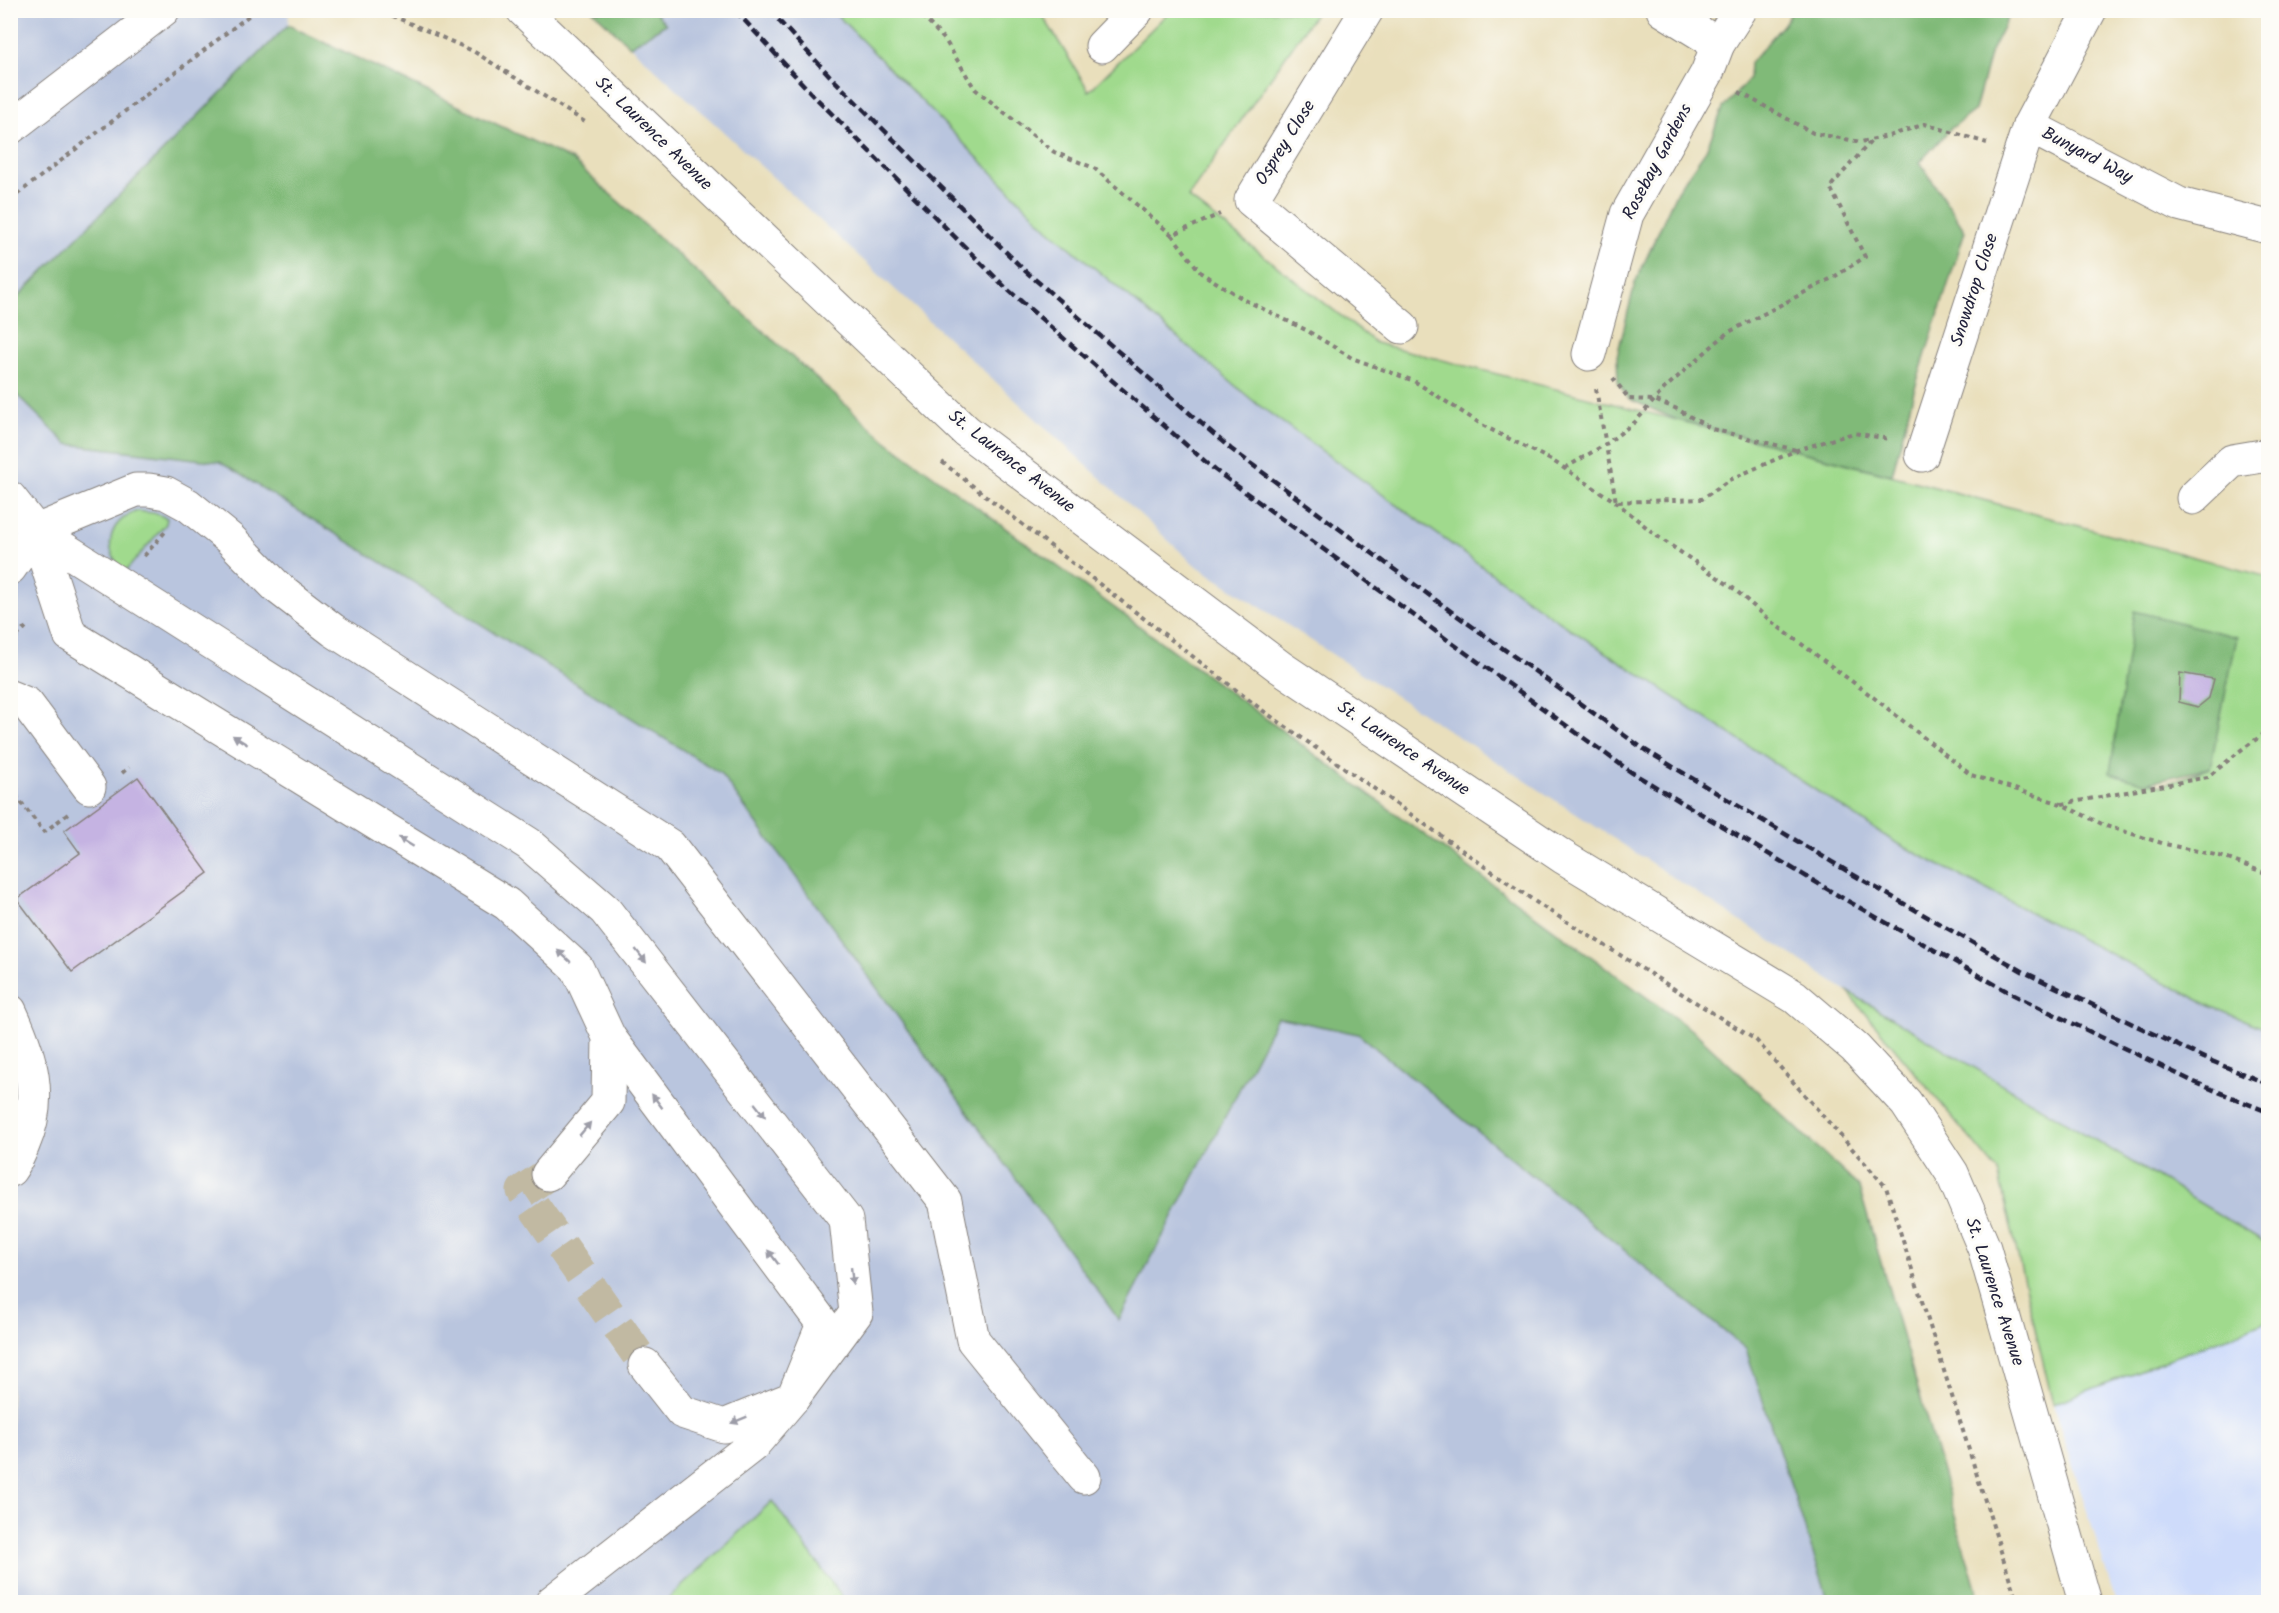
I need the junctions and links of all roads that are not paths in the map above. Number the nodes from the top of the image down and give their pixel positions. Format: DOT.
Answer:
graph roads {
  1 [pos="163,10"];
  2 [pos="523,10"];
  3 [pos="1137,10"];
  4 [pos="1367,10"];
  5 [pos="1663,10"];
  6 [pos="1740,10"];
  7 [pos="2090,10"];
  8 [pos="1101,46"];
  9 [pos="1712,59"];
  10 [pos="2029,126"];
  11 [pos="10,128"];
  12 [pos="2268,227"];
  13 [pos="1402,327"];
  14 [pos="1589,354"];
  15 [pos="1924,451"];
  16 [pos="2268,455"];
  17 [pos="10,498"];
  18 [pos="2193,498"];
  19 [pos="36,531"];
  20 [pos="10,568"];
  21 [pos="10,697"];
  22 [pos="88,787"];
  23 [pos="10,1011"];
  24 [pos="609,1037"];
  25 [pos="10,1170"];
  26 [pos="548,1174"];
  27 [pos="645,1365"];
  28 [pos="793,1398"];
  29 [pos="1084,1477"];
  30 [pos="552,1602"];
  31 [pos="2085,1602"];
  1 -- 11 [label="street"];
  2 -- 31 [label="street, St. Laurence Avenue"];
  3 -- 8 [label="street"];
  4 -- 13 [label="street, Osprey Close"];
  5 -- 9 [label="street"];
  6 -- 9 [label="street"];
  7 -- 10 [label="street, Bunyard Way"];
  9 -- 14 [label="street, Rosebay Gardens"];
  10 -- 12 [label="street, Bunyard Way"];
  10 -- 15 [label="street, Snowdrop Close"];
  16 -- 18 [label="street"];
  17 -- 19 [label="street"];
  19 -- 20 [label="street"];
  24 -- 19 [label="street, one-way"];
  19 -- 28 [label="street, one-way"];
  19 -- 29 [label="street"];
  21 -- 22 [label="street"];
  23 -- 25 [label="street"];
  26 -- 24 [label="street, one-way"];
  28 -- 24 [label="street, one-way"];
  28 -- 27 [label="street, one-way"];
  28 -- 30 [label="street"];
}
